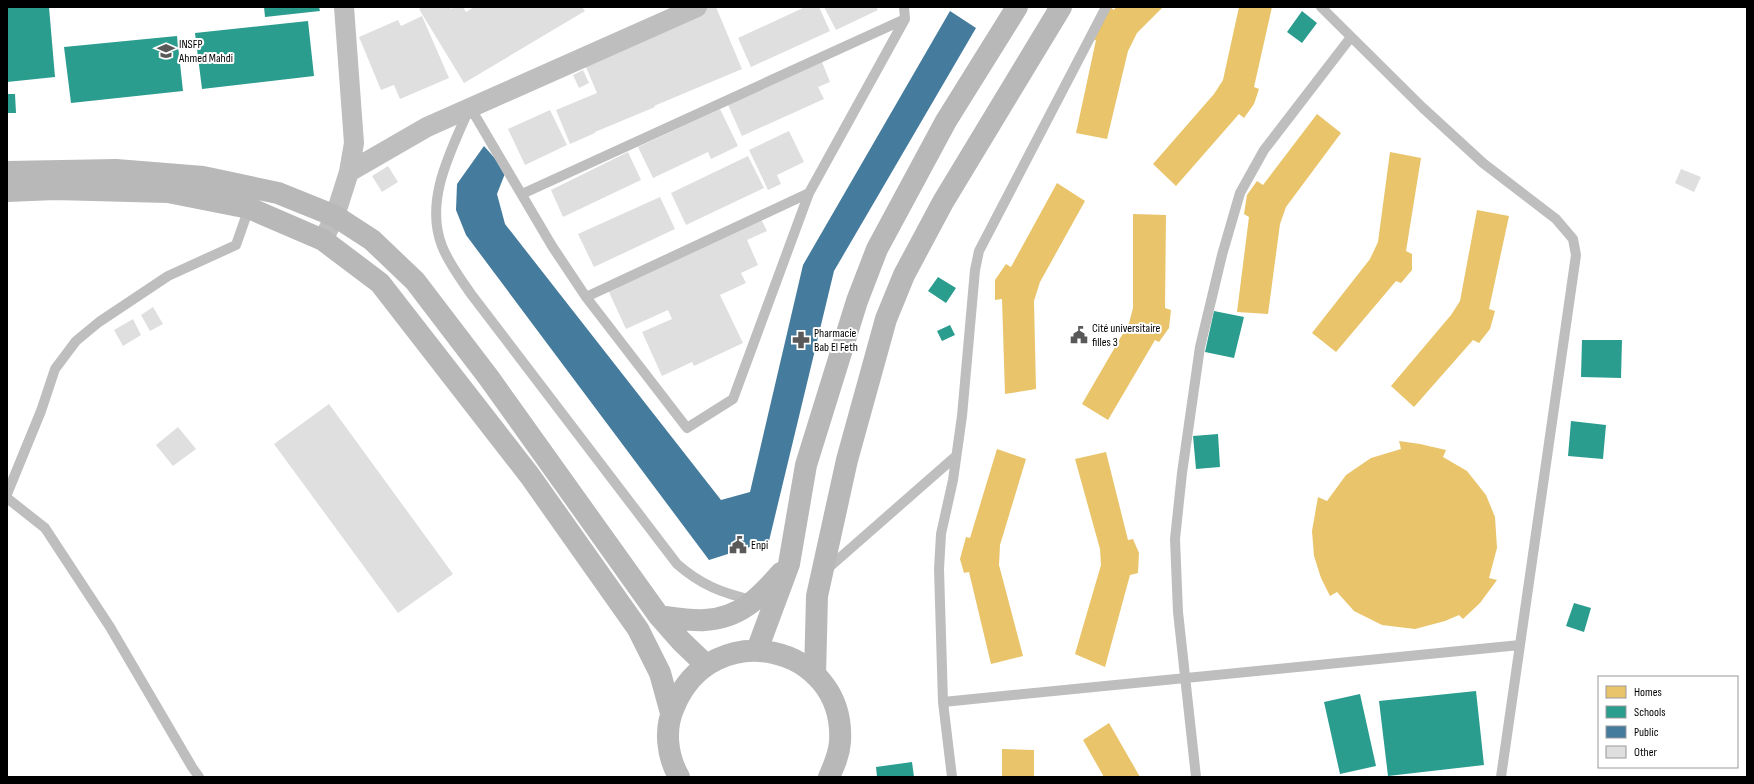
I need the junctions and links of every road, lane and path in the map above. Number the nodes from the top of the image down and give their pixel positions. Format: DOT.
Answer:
graph roads {
  1 [pos="344,7"];
  2 [pos="697,7"];
  3 [pos="904,7"];
  4 [pos="1016,7"];
  5 [pos="1061,7"];
  6 [pos="1106,7"];
  7 [pos="1321,7"];
  8 [pos="904,19"];
  9 [pos="1351,37"];
  10 [pos="470,107"];
  11 [pos="7,172"];
  12 [pos="349,172"];
  13 [pos="7,191"];
  14 [pos="809,193"];
  15 [pos="522,194"];
  16 [pos="249,208"];
  17 [pos="335,216"];
  18 [pos="323,240"];
  19 [pos="586,297"];
  20 [pos="956,456"];
  21 [pos="7,494"];
  22 [pos="7,498"];
  23 [pos="789,564"];
  24 [pos="822,574"];
  25 [pos="754,601"];
  26 [pos="659,616"];
  27 [pos="1520,645"];
  28 [pos="757,650"];
  29 [pos="706,665"];
  30 [pos="815,675"];
  31 [pos="1185,678"];
  32 [pos="943,702"];
  33 [pos="671,713"];
  34 [pos="199,777"];
  35 [pos="679,777"];
  36 [pos="829,777"];
  37 [pos="952,777"];
  38 [pos="1196,777"];
  39 [pos="1501,777"];
  1 -- 12 [label="street"];
  2 -- 10 [label="street"];
  3 -- 8 [label="lane"];
  4 -- 23 [label="main road"];
  5 -- 24 [label="main road"];
  6 -- 20 [label="lane"];
  7 -- 9 [label="lane"];
  8 -- 14 [label="lane"];
  8 -- 15 [label="lane"];
  9 -- 27 [label="lane"];
  9 -- 31 [label="lane"];
  10 -- 12 [label="street"];
  10 -- 15 [label="lane"];
  10 -- 25 [label="lane"];
  11 -- 17 [label="main road"];
  12 -- 17 [label="street"];
  13 -- 16 [label="main road"];
  14 -- 19 [label="lane"];
  14 -- 19 [label="lane"];
  15 -- 19 [label="lane"];
  16 -- 18 [label="main road"];
  16 -- 21 [label="lane"];
  17 -- 18 [label="street"];
  17 -- 26 [label="main road"];
  18 -- 33 [label="main road"];
  20 -- 24 [label="lane"];
  20 -- 32 [label="lane"];
  22 -- 34 [label="lane"];
  23 -- 25 [label="main road"];
  23 -- 28 [label="main road"];
  24 -- 30 [label="main road"];
  25 -- 26 [label="main road"];
  26 -- 29 [label="main road"];
  27 -- 31 [label="lane"];
  27 -- 39 [label="lane"];
  28 -- 29 [label="main road"];
  28 -- 30 [label="main road"];
  29 -- 33 [label="main road"];
  30 -- 36 [label="main road"];
  31 -- 32 [label="lane"];
  31 -- 38 [label="lane"];
  32 -- 37 [label="lane"];
  33 -- 35 [label="main road"];
}
